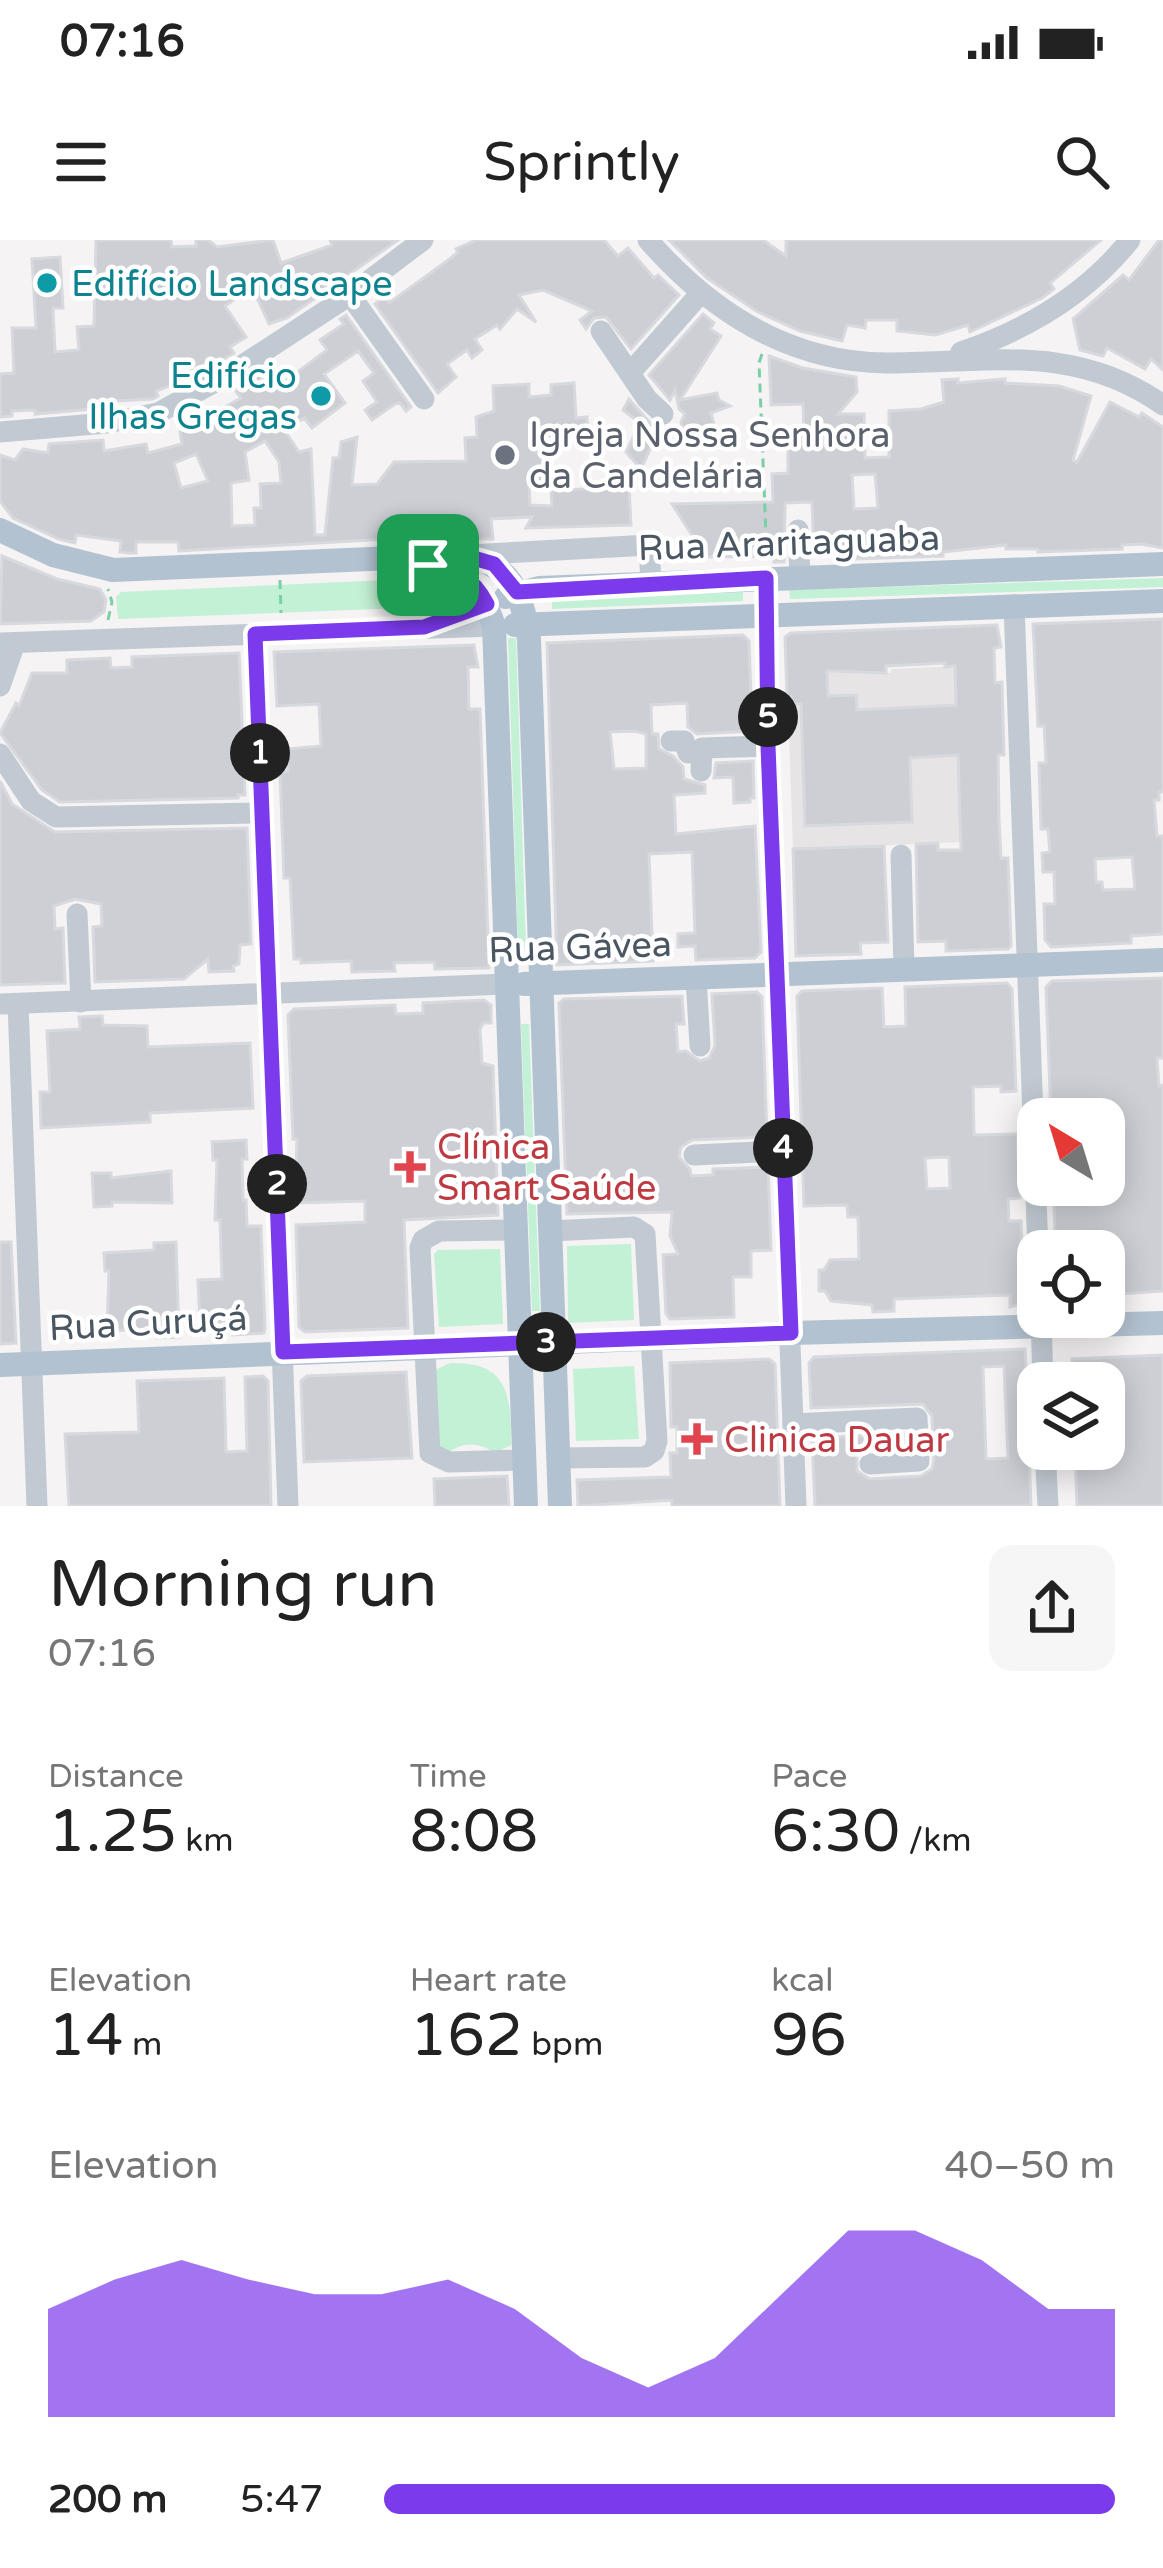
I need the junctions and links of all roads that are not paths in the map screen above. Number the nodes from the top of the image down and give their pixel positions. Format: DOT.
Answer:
graph roads {
  1 [pos="423,240"];
  2 [pos="648,240"];
  3 [pos="1130,240"];
  4 [pos="700,294"];
  5 [pos="350,295"];
  6 [pos="601,331"];
  7 [pos="943,358"];
  8 [pos="630,374"];
  9 [pos="424,399"];
  10 [pos="1163,405"];
  11 [pos="663,415"];
  12 [pos="0,432"];
  13 [pos="0,530"];
  14 [pos="798,530"];
  15 [pos="536,550"];
  16 [pos="463,555"];
  17 [pos="1163,564"];
  18 [pos="393,567"];
  19 [pos="800,577"];
  20 [pos="766,578"];
  21 [pos="652,583"];
  22 [pos="528,590"];
  23 [pos="1163,601"];
  24 [pos="1014,605"];
  25 [pos="768,613"];
  26 [pos="491,615"];
  27 [pos="527,624"];
  28 [pos="255,634"];
  29 [pos="8,643"];
  30 [pos="0,686"];
  31 [pos="671,741"];
  32 [pos="768,746"];
  33 [pos="0,754"];
  34 [pos="262,813"];
  35 [pos="901,855"];
  36 [pos="77,914"];
  37 [pos="1163,960"];
  38 [pos="1028,965"];
  39 [pos="904,969"];
  40 [pos="776,974"];
  41 [pos="696,977"];
  42 [pos="540,983"];
  43 [pos="506,984"];
  44 [pos="269,995"];
  45 [pos="81,1002"];
  46 [pos="9,1004"];
  47 [pos="700,1046"];
  48 [pos="783,1150"];
  49 [pos="694,1156"];
  50 [pos="516,1230"];
  51 [pos="1037,1230"];
  52 [pos="550,1231"];
  53 [pos="1017,1323"];
  54 [pos="1125,1323"];
  55 [pos="1163,1323"];
  56 [pos="791,1333"];
  57 [pos="650,1339"];
  58 [pos="554,1342"];
  59 [pos="520,1343"];
  60 [pos="465,1345"];
  61 [pos="424,1347"];
  62 [pos="283,1352"];
  63 [pos="31,1364"];
  64 [pos="0,1365"];
  65 [pos="522,1395"];
  66 [pos="793,1424"];
  67 [pos="559,1458"];
  68 [pos="524,1460"];
  69 [pos="870,1464"];
  70 [pos="1047,1470"];
  71 [pos="37,1506"];
  72 [pos="288,1506"];
  73 [pos="526,1506"];
  74 [pos="560,1506"];
  75 [pos="796,1506"];
  76 [pos="1048,1506"];
  1 -- 5 [label="street"];
  2 -- 4 [label="street"];
  3 -- 7 [label="street"];
  4 -- 7 [label="street"];
  4 -- 8 [label="street"];
  5 -- 9 [label="street"];
  5 -- 12 [label="street"];
  6 -- 8 [label="street"];
  7 -- 10 [label="street"];
  8 -- 11 [label="street"];
  13 -- 18 [label="main road"];
  14 -- 19 [label="street"];
  15 -- 16 [label="street"];
  15 -- 21 [label="street"];
  15 -- 22 [label="street"];
  16 -- 18 [label="main road"];
  16 -- 22 [label="main road"];
  17 -- 19 [label="main road, Rua Araritaguaba"];
  18 -- 26 [label="main road"];
  19 -- 20 [label="main road, Rua Araritaguaba"];
  20 -- 21 [label="main road, Rua Araritaguaba"];
  20 -- 25 [label="street"];
  21 -- 22 [label="main road, Rua Araritaguaba"];
  22 -- 26 [label="main road, Rua Araritaguaba"];
  22 -- 27 [label="main road"];
  23 -- 24 [label="main road, Rua Araritaguaba"];
  24 -- 25 [label="main road, Rua Araritaguaba"];
  24 -- 38 [label="street"];
  25 -- 27 [label="main road, Rua Araritaguaba"];
  25 -- 32 [label="street"];
  26 -- 27 [label="main road, Rua Araritaguaba"];
  26 -- 28 [label="street, Rua Araritaguaba"];
  26 -- 43 [label="main road"];
  27 -- 42 [label="main road"];
  28 -- 29 [label="street, Rua Araritaguaba"];
  28 -- 34 [label="street"];
  29 -- 30 [label="street"];
  31 -- 32 [label="street"];
  32 -- 40 [label="street"];
  33 -- 34 [label="street"];
  34 -- 44 [label="street"];
  35 -- 39 [label="street"];
  36 -- 45 [label="street"];
  37 -- 38 [label="main road, Rua Gávea"];
  38 -- 39 [label="main road, Rua Gávea"];
  38 -- 51 [label="street"];
  39 -- 40 [label="main road, Rua Gávea"];
  40 -- 41 [label="main road, Rua Gávea"];
  40 -- 48 [label="street"];
  41 -- 42 [label="main road, Rua Gávea"];
  41 -- 47 [label="street"];
  42 -- 43 [label="main road, Rua Gávea"];
  42 -- 52 [label="main road"];
  43 -- 44 [label="street, Rua Gávea"];
  43 -- 50 [label="main road"];
  44 -- 45 [label="street, Rua Gávea"];
  44 -- 62 [label="street"];
  45 -- 46 [label="street, Rua Gávea"];
  46 -- 63 [label="street"];
  48 -- 49 [label="street"];
  48 -- 56 [label="street"];
  50 -- 59 [label="main road"];
  50 -- 61 [label="street"];
  52 -- 57 [label="street"];
  52 -- 58 [label="main road"];
  53 -- 56 [label="main road, Rua Curuçá"];
  54 -- 55 [label="main road, Rua Curuçá"];
  56 -- 57 [label="main road, Rua Curuçá"];
  56 -- 66 [label="street"];
  57 -- 58 [label="main road, Rua Curuçá"];
  57 -- 67 [label="street"];
  58 -- 59 [label="main road, Rua Curuçá"];
  58 -- 67 [label="main road"];
  59 -- 60 [label="main road, Rua Curuçá"];
  59 -- 65 [label="main road"];
  60 -- 61 [label="main road, Rua Curuçá"];
  60 -- 65 [label="main road"];
  61 -- 62 [label="main road, Rua Curuçá"];
  61 -- 68 [label="street"];
  62 -- 63 [label="main road, Rua Curuçá"];
  62 -- 72 [label="street"];
  63 -- 64 [label="main road, Rua Curuçá"];
  63 -- 71 [label="street"];
  65 -- 68 [label="main road"];
  66 -- 69 [label="street"];
  66 -- 75 [label="street"];
  67 -- 74 [label="main road"];
  68 -- 73 [label="main road"];
  70 -- 76 [label="street"];
}
